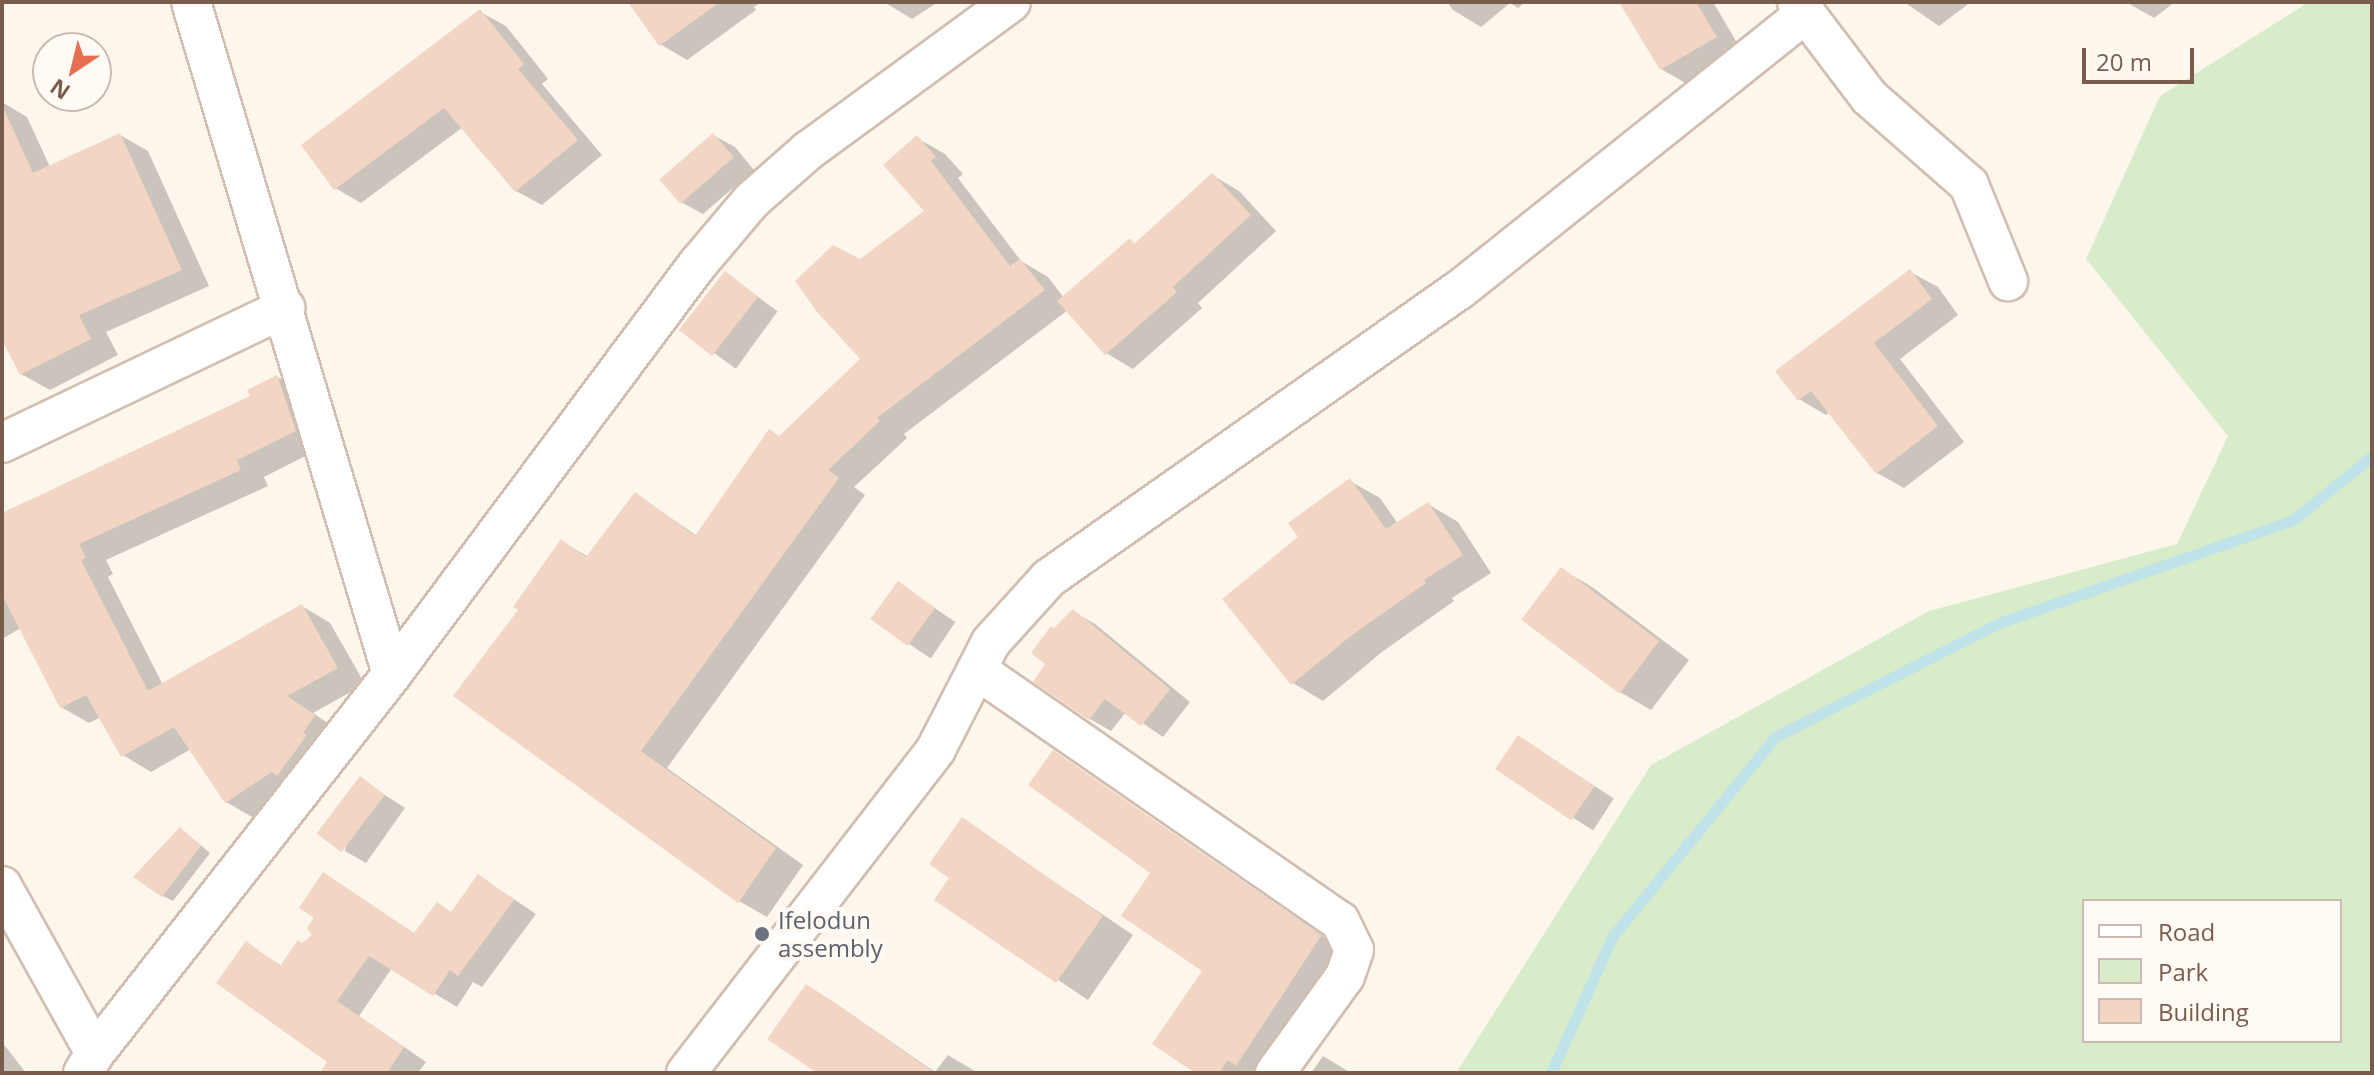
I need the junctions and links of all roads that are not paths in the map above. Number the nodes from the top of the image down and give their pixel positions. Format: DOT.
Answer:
graph roads {
  1 [pos="1011,2"];
  2 [pos="198,6"];
  3 [pos="1802,8"];
  4 [pos="2008,281"];
  5 [pos="285,308"];
  6 [pos="2,443"];
  7 [pos="977,670"];
  8 [pos="392,674"];
  9 [pos="2,886"];
  10 [pos="89,1063"];
  11 [pos="686,1073"];
  12 [pos="1275,1073"];
  1 -- 8 [label="street"];
  2 -- 5 [label="street"];
  3 -- 4 [label="street"];
  3 -- 7 [label="street"];
  5 -- 6 [label="street"];
  5 -- 8 [label="street"];
  7 -- 11 [label="street"];
  7 -- 12 [label="street"];
  8 -- 10 [label="street"];
  9 -- 10 [label="street"];
}
